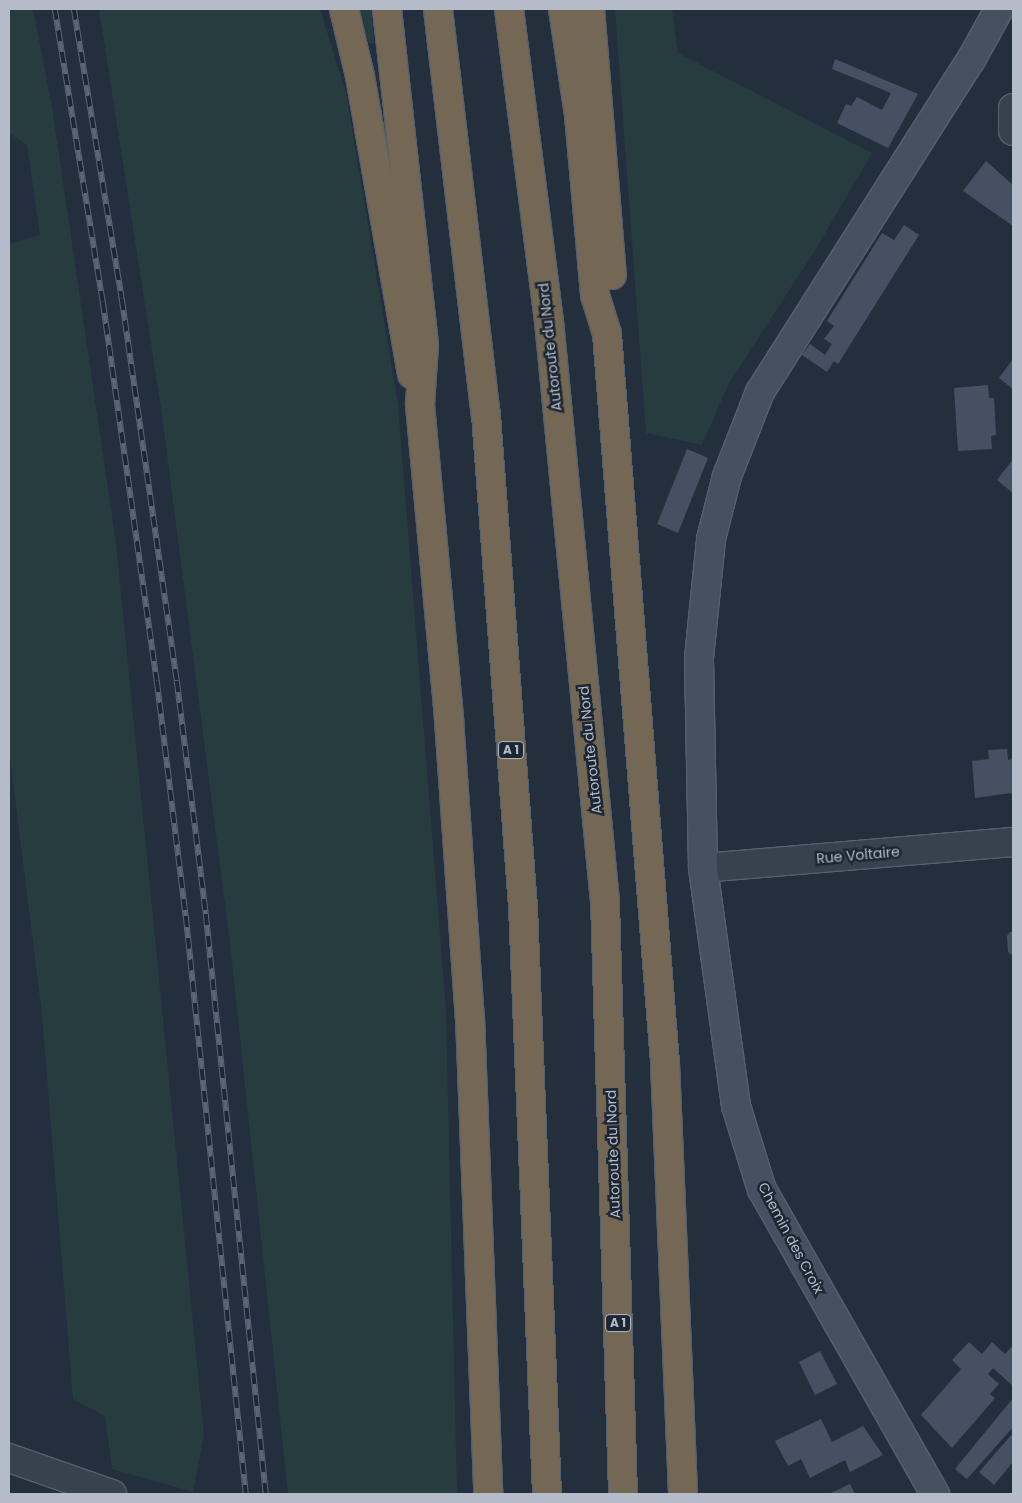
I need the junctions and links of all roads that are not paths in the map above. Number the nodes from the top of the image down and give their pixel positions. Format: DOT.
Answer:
graph roads {
  1 [pos="344,9"];
  2 [pos="387,9"];
  3 [pos="438,9"];
  4 [pos="509,9"];
  5 [pos="563,9"];
  6 [pos="590,9"];
  7 [pos="999,9"];
  8 [pos="1013,108"];
  9 [pos="1013,131"];
  10 [pos="607,334"];
  11 [pos="420,405"];
  12 [pos="1013,842"];
  13 [pos="703,868"];
  14 [pos="9,1458"];
  15 [pos="112,1494"];
  16 [pos="488,1494"];
  17 [pos="547,1494"];
  18 [pos="623,1494"];
  19 [pos="683,1494"];
  20 [pos="935,1494"];
  1 -- 11 [label="highway"];
  2 -- 11 [label="highway"];
  3 -- 17 [label="highway, A 1"];
  4 -- 18 [label="highway, Autoroute du Nord / A 1"];
  5 -- 10 [label="highway"];
  6 -- 10 [label="highway"];
  7 -- 13 [label="main road, Chemin des Croix"];
  8 -- 9 [label="street"];
  10 -- 19 [label="highway"];
  11 -- 16 [label="highway"];
  12 -- 13 [label="street, Rue Voltaire"];
  13 -- 20 [label="main road, Chemin des Croix"];
  14 -- 15 [label="street"];
}
